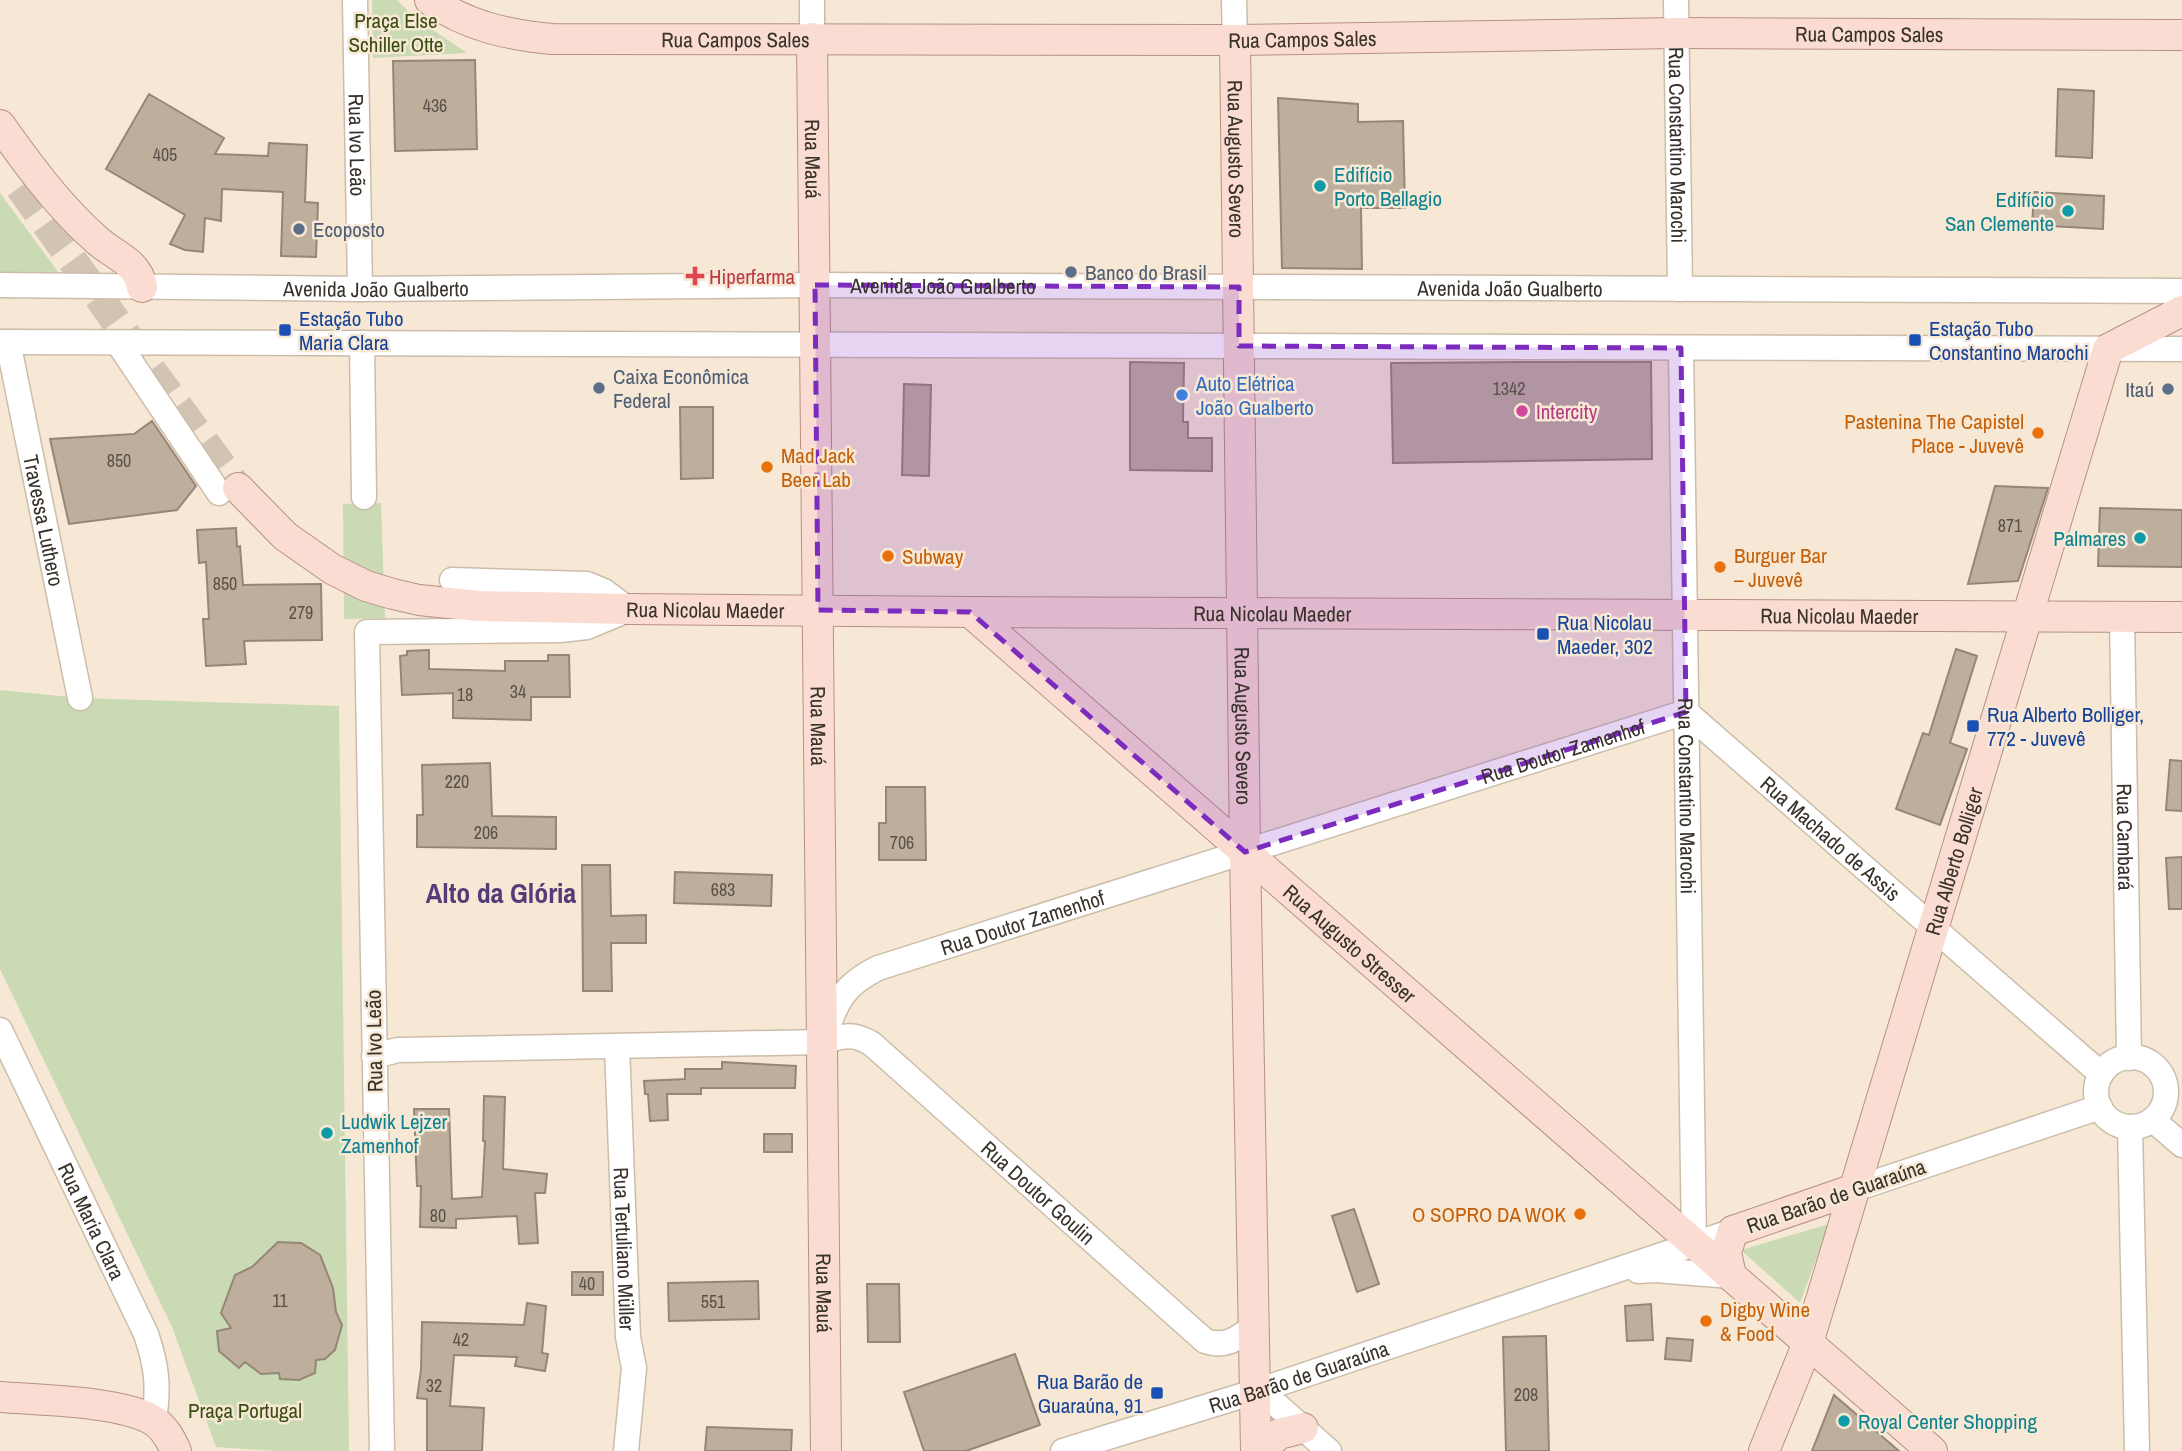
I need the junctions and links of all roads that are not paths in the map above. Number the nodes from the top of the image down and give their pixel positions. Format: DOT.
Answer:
graph roads {
  1 [pos="355,0"];
  2 [pos="430,0"];
  3 [pos="812,0"];
  4 [pos="1234,0"];
  5 [pos="1676,0"];
  6 [pos="1676,33"];
  7 [pos="2182,35"];
  8 [pos="812,38"];
  9 [pos="1235,40"];
  10 [pos="0,125"];
  11 [pos="0,159"];
  12 [pos="20,187"];
  13 [pos="0,285"];
  14 [pos="815,285"];
  15 [pos="142,286"];
  16 [pos="1239,287"];
  17 [pos="360,289"];
  18 [pos="1680,289"];
  19 [pos="2182,291"];
  20 [pos="2182,311"];
  21 [pos="4,342"];
  22 [pos="118,343"];
  23 [pos="362,343"];
  24 [pos="815,344"];
  25 [pos="1240,346"];
  26 [pos="1681,348"];
  27 [pos="2108,349"];
  28 [pos="2182,349"];
  29 [pos="229,490"];
  30 [pos="364,497"];
  31 [pos="452,580"];
  32 [pos="628,610"];
  33 [pos="818,610"];
  34 [pos="970,612"];
  35 [pos="1243,613"];
  36 [pos="1685,614"];
  37 [pos="2028,617"];
  38 [pos="2122,617"];
  39 [pos="2182,617"];
  40 [pos="80,698"];
  41 [pos="1686,712"];
  42 [pos="1245,852"];
  43 [pos="1934,928"];
  44 [pos="0,1030"];
  45 [pos="822,1042"];
  46 [pos="617,1046"];
  47 [pos="374,1056"];
  48 [pos="2129,1058"];
  49 [pos="2101,1074"];
  50 [pos="2174,1082"];
  51 [pos="2100,1107"];
  52 [pos="2142,1123"];
  53 [pos="2182,1145"];
  54 [pos="1855,1189"];
  55 [pos="1820,1201"];
  56 [pos="1733,1231"];
  57 [pos="1694,1244"];
  58 [pos="1839,1244"];
  59 [pos="1731,1276"];
  60 [pos="1572,1285"];
  61 [pos="1253,1327"];
  62 [pos="1808,1343"];
  63 [pos="1254,1392"];
  64 [pos="0,1397"];
  65 [pos="154,1420"];
  66 [pos="1303,1428"];
  67 [pos="176,1451"];
  68 [pos="382,1451"];
  69 [pos="626,1451"];
  70 [pos="826,1451"];
  71 [pos="1063,1451"];
  72 [pos="1258,1451"];
  73 [pos="1329,1451"];
  74 [pos="1764,1451"];
  75 [pos="1932,1451"];
  76 [pos="2137,1451"];
  1 -- 17 [label="street, Rua Ivo Leão"];
  2 -- 8 [label="main road, Rua Campos Sales"];
  3 -- 8 [label="street, Rua Mauá"];
  4 -- 9 [label="street, Rua Augusto Severo"];
  5 -- 6 [label="street, Rua Constantino Marochi"];
  6 -- 7 [label="main road, Rua Campos Sales"];
  6 -- 9 [label="main road, Rua Campos Sales"];
  6 -- 18 [label="street, Rua Constantino Marochi"];
  8 -- 9 [label="main road, Rua Campos Sales"];
  8 -- 14 [label="main road, Rua Mauá"];
  9 -- 16 [label="main road, Rua Augusto Severo"];
  10 -- 15 [label="main road"];
  11 -- 12 [label="main road"];
  13 -- 15 [label="street, Avenida João Gualberto"];
  14 -- 16 [label="street, Avenida João Gualberto"];
  14 -- 17 [label="street, Avenida João Gualberto"];
  14 -- 24 [label="main road, Rua Mauá"];
  15 -- 17 [label="street, Avenida João Gualberto"];
  16 -- 18 [label="street, Avenida João Gualberto"];
  16 -- 25 [label="main road, Rua Augusto Severo"];
  18 -- 19 [label="street, Avenida João Gualberto"];
  20 -- 27 [label="main road"];
  21 -- 22 [label="street"];
  21 -- 40 [label="street, Travessa Luthero"];
  22 -- 23 [label="street"];
  22 -- 29 [label="street"];
  23 -- 24 [label="street"];
  23 -- 30 [label="street"];
  24 -- 25 [label="street"];
  24 -- 33 [label="main road, Rua Mauá"];
  25 -- 26 [label="street"];
  25 -- 35 [label="main road, Rua Augusto Severo"];
  26 -- 27 [label="street"];
  26 -- 36 [label="street, Rua Constantino Marochi"];
  27 -- 28 [label="street"];
  27 -- 37 [label="main road, Rua Alberto Bolliger"];
  29 -- 32 [label="main road, Rua Nicolau Maeder"];
  31 -- 32 [label="street"];
  32 -- 33 [label="main road, Rua Nicolau Maeder"];
  32 -- 47 [label="street, Rua Ivo Leão"];
  33 -- 34 [label="main road, Rua Nicolau Maeder"];
  33 -- 45 [label="main road, Rua Mauá"];
  34 -- 35 [label="main road, Rua Nicolau Maeder"];
  34 -- 42 [label="main road, Rua Augusto Stresser"];
  35 -- 36 [label="main road, Rua Nicolau Maeder"];
  35 -- 42 [label="main road, Rua Augusto Severo"];
  36 -- 37 [label="main road, Rua Nicolau Maeder"];
  36 -- 41 [label="street, Rua Constantino Marochi"];
  37 -- 38 [label="main road, Rua Nicolau Maeder"];
  37 -- 43 [label="main road, Rua Alberto Bolliger"];
  38 -- 39 [label="main road, Rua Nicolau Maeder"];
  38 -- 48 [label="street, Rua Cambará"];
  41 -- 42 [label="street, Rua Doutor Zamenhof"];
  41 -- 43 [label="street, Rua Machado de Assis"];
  41 -- 57 [label="street, Rua Constantino Marochi"];
  42 -- 45 [label="street, Rua Doutor Zamenhof"];
  42 -- 57 [label="main road, Rua Augusto Stresser"];
  42 -- 61 [label="main road, Rua Augusto Severo"];
  43 -- 49 [label="street, Rua Machado de Assis"];
  43 -- 54 [label="main road, Rua Alberto Bolliger"];
  44 -- 65 [label="street, Rua Maria Clara"];
  45 -- 46 [label="street"];
  45 -- 61 [label="street, Rua Doutor Goulin"];
  45 -- 70 [label="main road, Rua Mauá"];
  46 -- 47 [label="street"];
  46 -- 69 [label="street, Rua Tertuliano Müller"];
  47 -- 68 [label="street, Rua Ivo Leão"];
  48 -- 49 [label="street"];
  48 -- 50 [label="street"];
  49 -- 51 [label="street"];
  50 -- 52 [label="street"];
  51 -- 52 [label="street"];
  51 -- 54 [label="street, Rua Barão de Guaraúna"];
  52 -- 53 [label="street"];
  52 -- 76 [label="street"];
  54 -- 55 [label="main road, Rua Barão de Guaraúna"];
  54 -- 58 [label="main road, Rua Alberto Bolliger"];
  55 -- 56 [label="main road, Rua Barão de Guaraúna"];
  55 -- 58 [label="main road"];
  56 -- 57 [label="street, Rua Barão de Guaraúna"];
  56 -- 59 [label="main road"];
  57 -- 59 [label="main road, Rua Augusto Stresser"];
  57 -- 60 [label="street, Rua Barão de Guaraúna"];
  58 -- 62 [label="main road, Rua Alberto Bolliger"];
  59 -- 60 [label="street, Rua Barão de Guaraúna"];
  59 -- 62 [label="main road, Rua Augusto Stresser"];
  60 -- 63 [label="street, Rua Barão de Guaraúna"];
  61 -- 63 [label="main road, Rua Augusto Severo"];
  62 -- 74 [label="main road, Rua Alberto Bolliger"];
  62 -- 75 [label="main road, Rua Augusto Stresser"];
  63 -- 66 [label="street"];
  63 -- 71 [label="street, Rua Barão de Guaraúna"];
  63 -- 72 [label="main road, Rua Augusto Severo"];
  64 -- 65 [label="main road"];
  65 -- 67 [label="main road"];
  66 -- 72 [label="main road"];
  66 -- 73 [label="street"];
}
